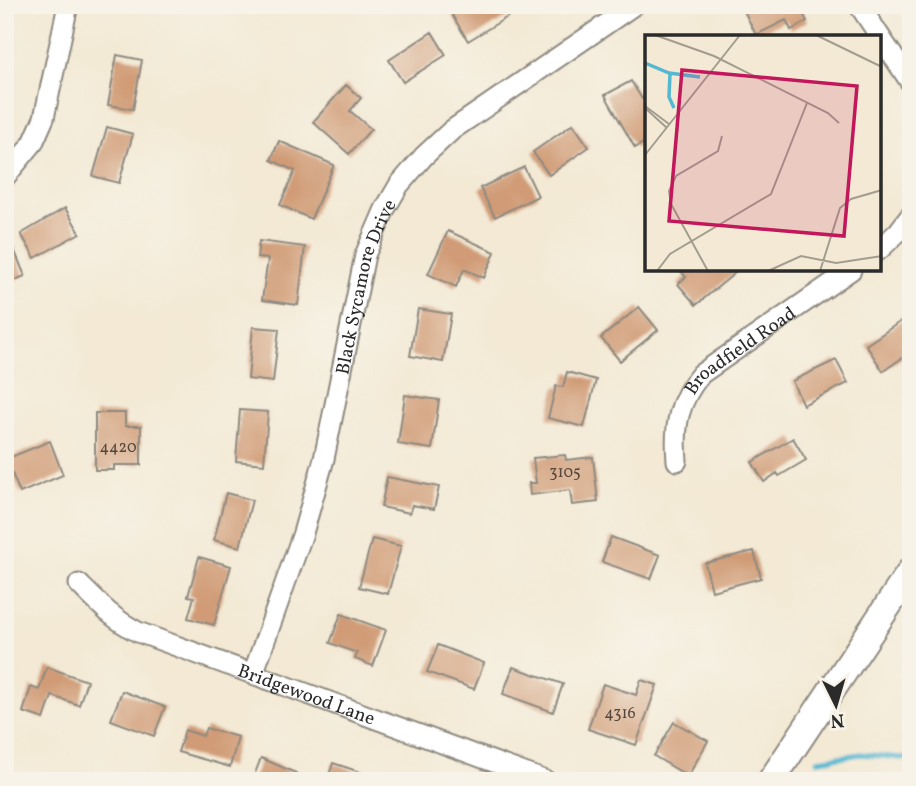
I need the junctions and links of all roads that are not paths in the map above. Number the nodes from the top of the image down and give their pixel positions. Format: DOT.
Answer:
graph roads {
  1 [pos="68,5"];
  2 [pos="634,5"];
  3 [pos="859,5"];
  4 [pos="879,35"];
  5 [pos="881,38"];
  6 [pos="911,83"];
  7 [pos="5,177"];
  8 [pos="911,215"];
  9 [pos="881,248"];
  10 [pos="850,271"];
  11 [pos="677,461"];
  12 [pos="911,571"];
  13 [pos="79,584"];
  14 [pos="253,674"];
  15 [pos="546,781"];
  16 [pos="771,781"];
  1 -- 7 [label="street"];
  2 -- 14 [label="street, Black Sycamore Drive"];
  3 -- 4 [label="street"];
  5 -- 6 [label="street"];
  8 -- 9 [label="street"];
  10 -- 11 [label="street, Broadfield Road"];
  12 -- 16 [label="main road"];
  13 -- 14 [label="street, Bridgewood Lane"];
  14 -- 15 [label="street, Bridgewood Lane"];
}
